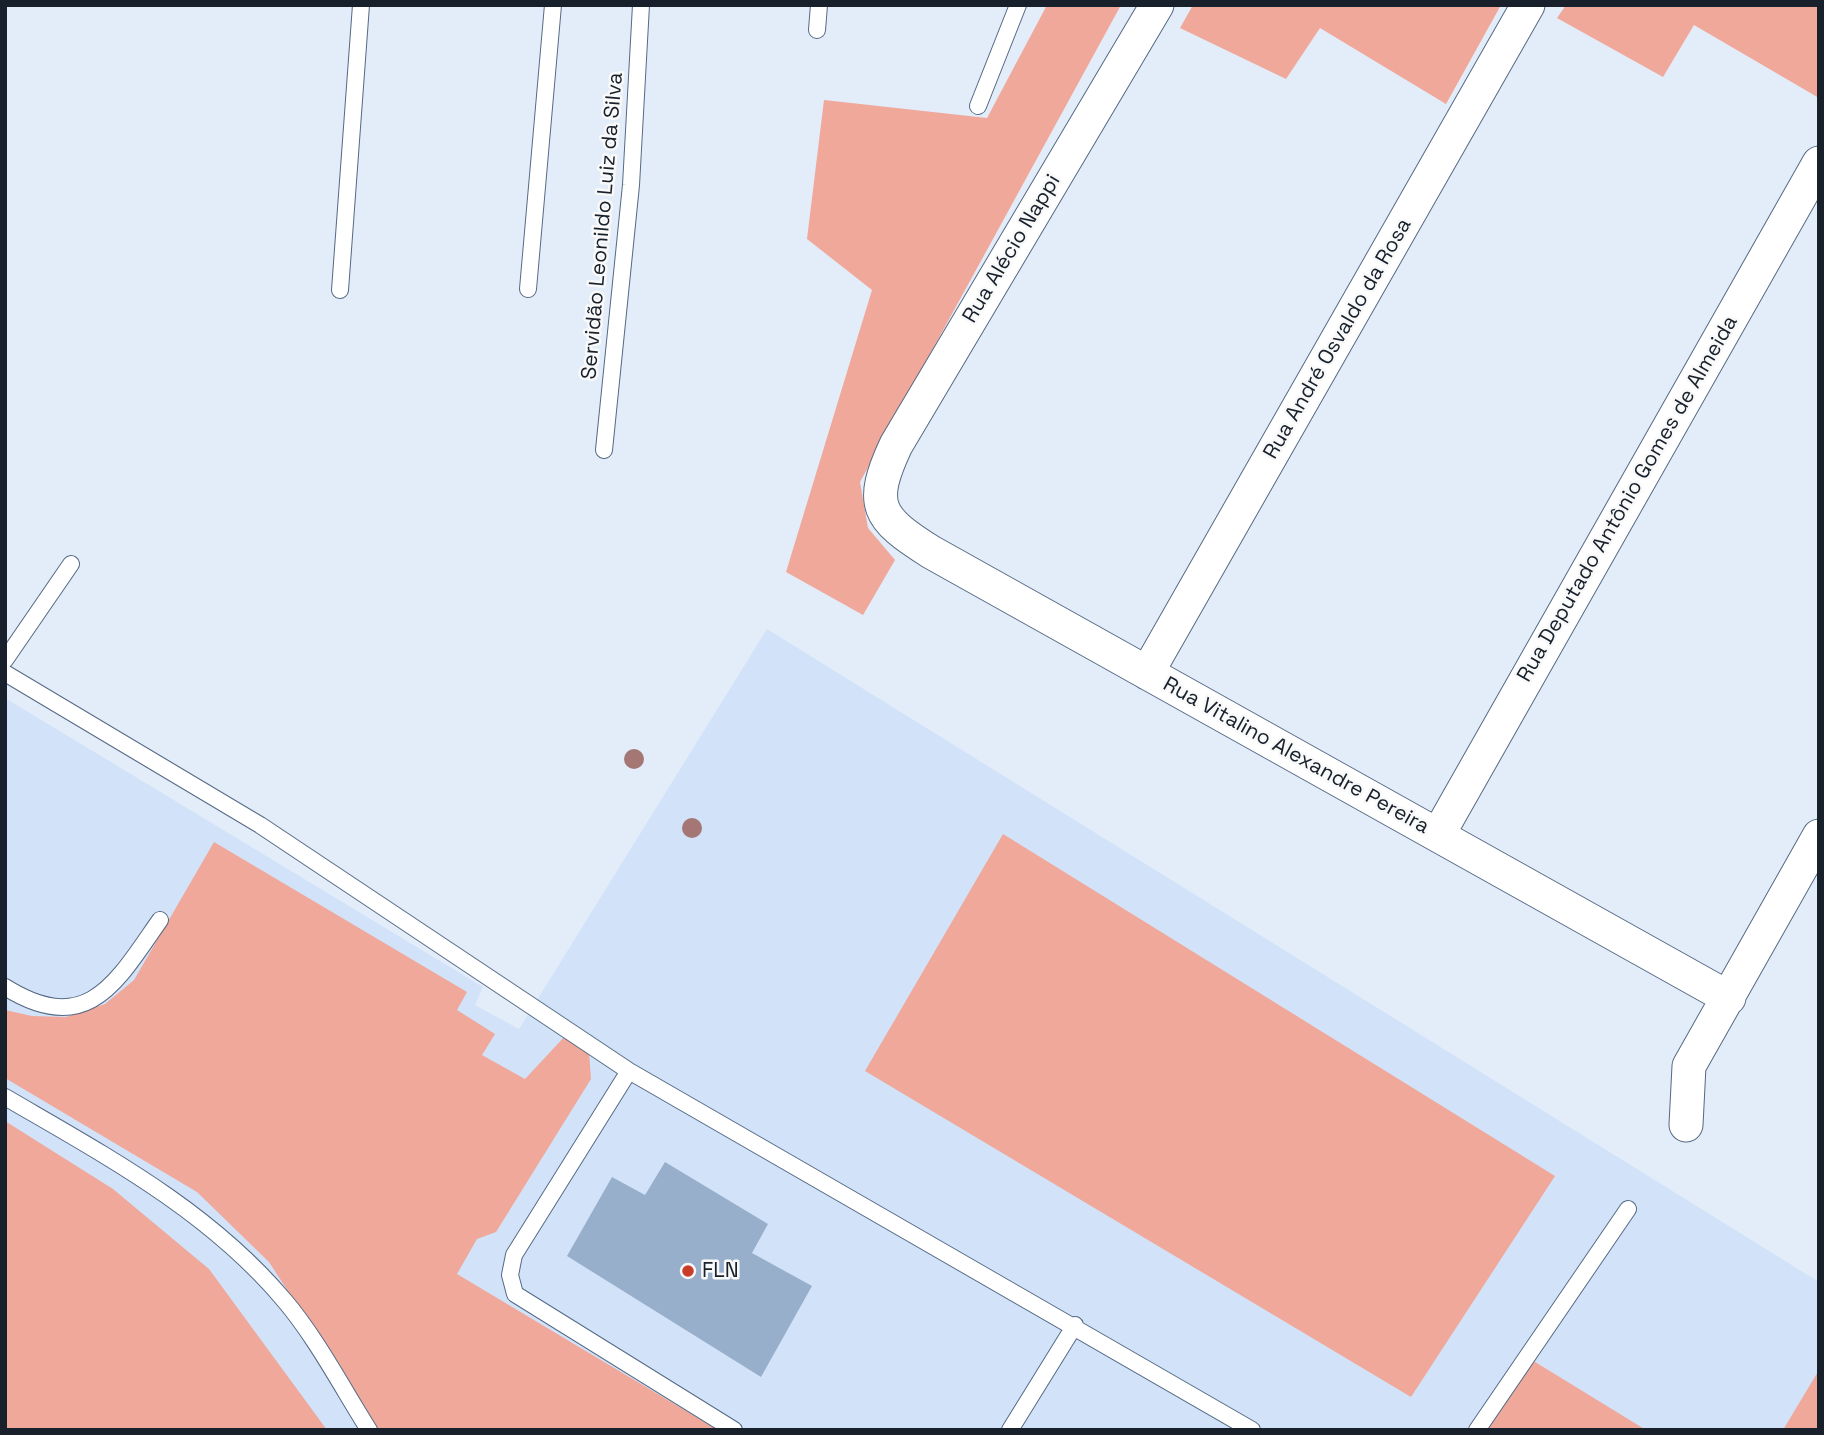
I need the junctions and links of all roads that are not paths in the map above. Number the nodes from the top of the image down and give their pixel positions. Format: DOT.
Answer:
graph roads {
  1 [pos="361,5"];
  2 [pos="553,5"];
  3 [pos="641,5"];
  4 [pos="819,5"];
  5 [pos="1018,5"];
  6 [pos="1157,5"];
  7 [pos="1528,5"];
  8 [pos="817,30"];
  9 [pos="978,106"];
  10 [pos="1819,163"];
  11 [pos="528,289"];
  12 [pos="340,290"];
  13 [pos="604,450"];
  14 [pos="878,498"];
  15 [pos="71,564"];
  16 [pos="5,660"];
  17 [pos="5,673"];
  18 [pos="1147,673"];
  19 [pos="1438,835"];
  20 [pos="1819,836"];
  21 [pos="160,920"];
  22 [pos="5,987"];
  23 [pos="1729,998"];
  24 [pos="629,1070"];
  25 [pos="5,1097"];
  26 [pos="1686,1125"];
  27 [pos="1628,1209"];
  28 [pos="1074,1325"];
  29 [pos="369,1430"];
  30 [pos="734,1430"];
  31 [pos="1010,1430"];
  32 [pos="1252,1430"];
  33 [pos="1477,1430"];
  1 -- 12 [label="lane"];
  2 -- 11 [label="lane"];
  3 -- 13 [label="lane, Servidão Leonildo Luiz da Silva"];
  4 -- 8 [label="lane"];
  5 -- 9 [label="lane"];
  6 -- 14 [label="street, Rua Alécio Nappi"];
  7 -- 18 [label="street, Rua André Osvaldo da Rosa"];
  10 -- 19 [label="street, Rua Deputado Antônio Gomes de Almeida"];
  14 -- 18 [label="street, Rua Vitalino Alexandre Pereira"];
  15 -- 16 [label="lane"];
  17 -- 24 [label="lane"];
  18 -- 19 [label="street, Rua Vitalino Alexandre Pereira"];
  19 -- 23 [label="street, Rua Vitalino Alexandre Pereira"];
  20 -- 23 [label="street"];
  21 -- 22 [label="lane"];
  23 -- 26 [label="street"];
  24 -- 28 [label="lane"];
  24 -- 30 [label="lane"];
  25 -- 29 [label="lane"];
  27 -- 33 [label="lane"];
  28 -- 31 [label="lane"];
  28 -- 32 [label="lane"];
}
